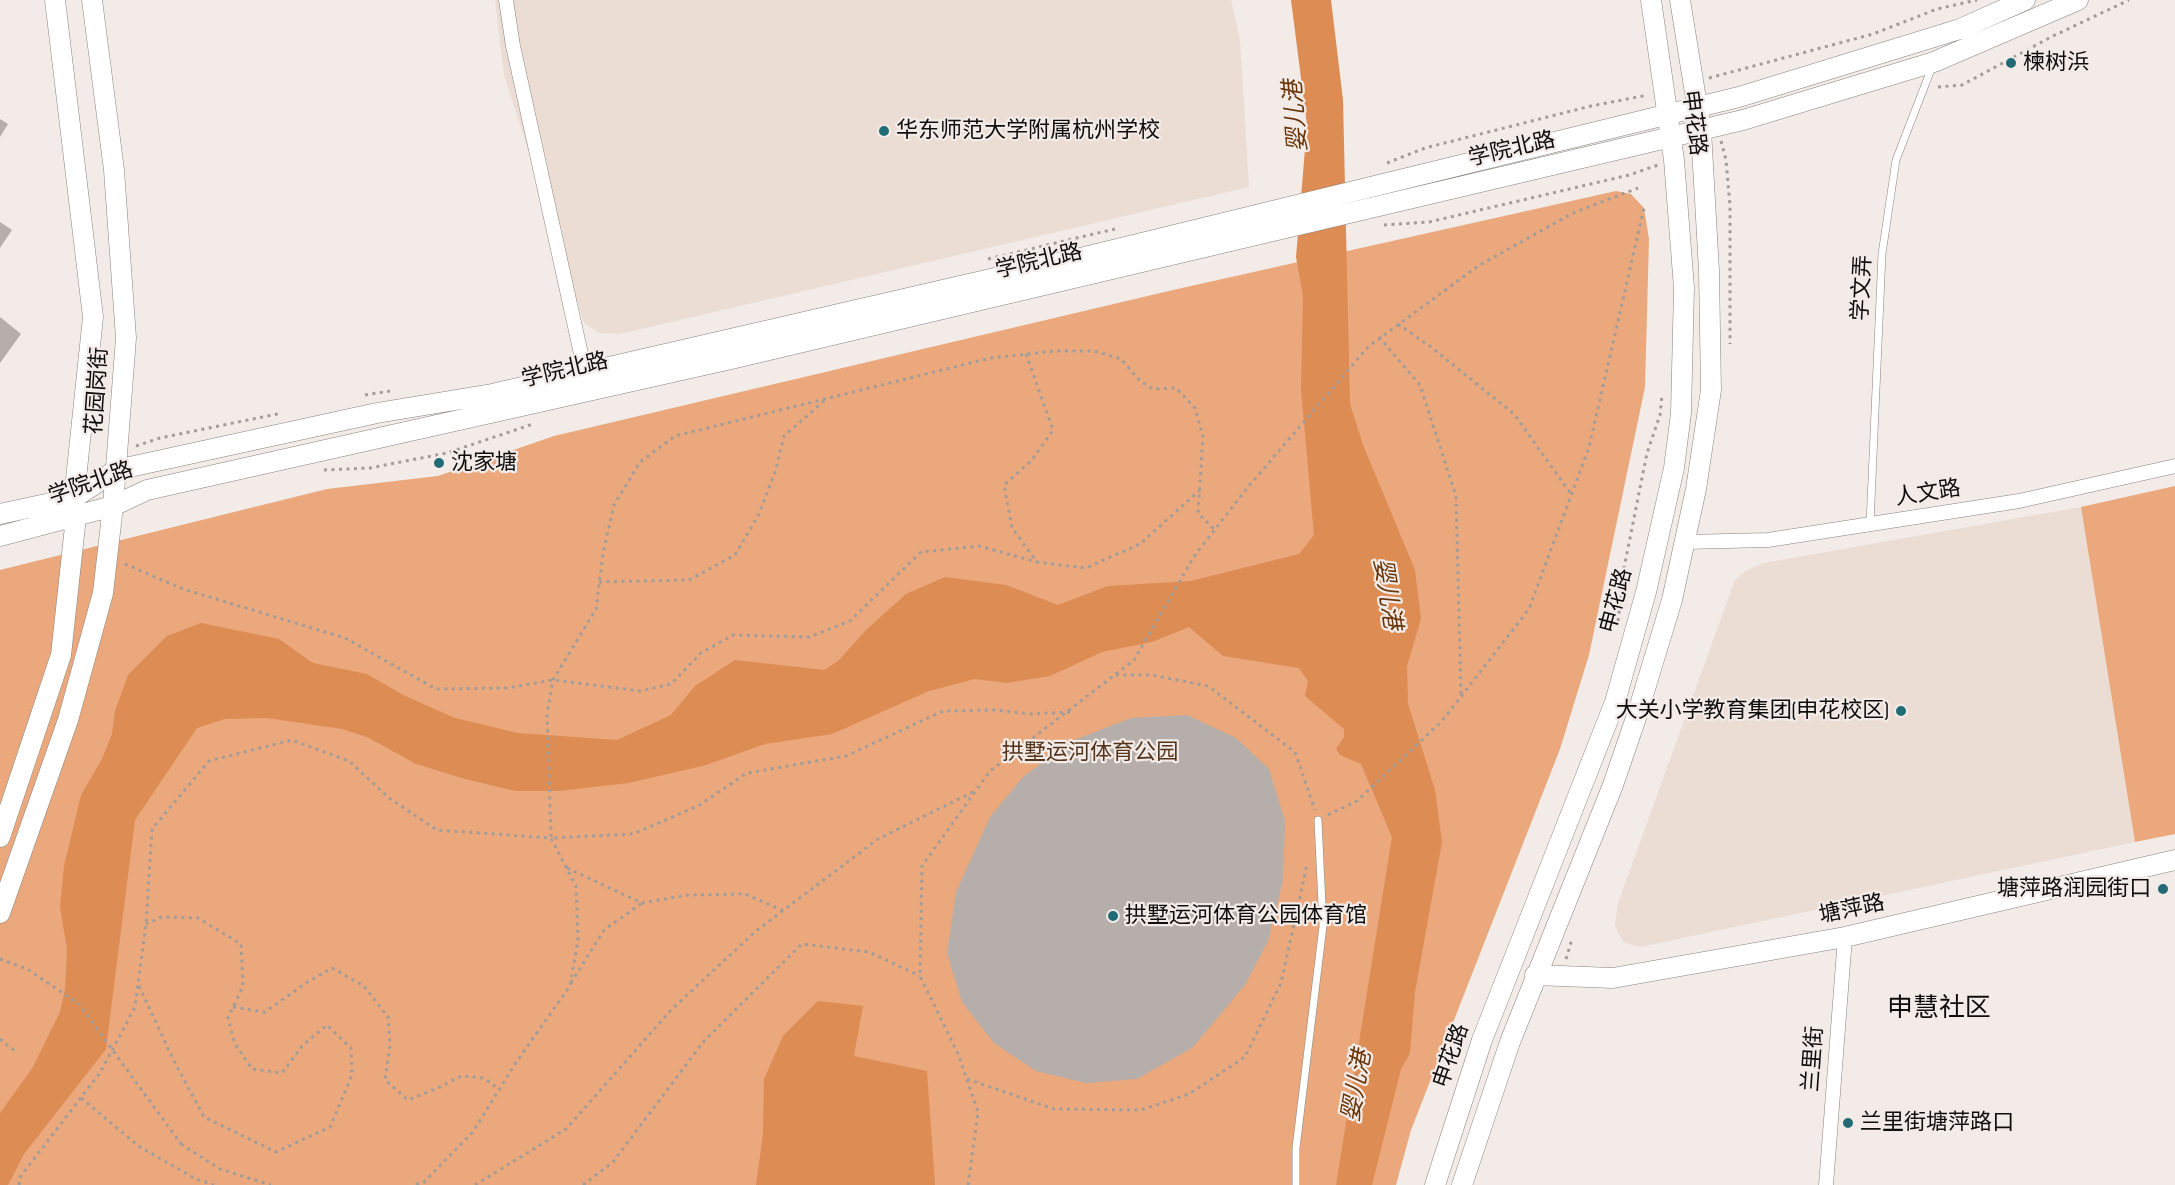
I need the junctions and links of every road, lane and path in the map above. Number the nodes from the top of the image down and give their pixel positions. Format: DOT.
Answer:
graph roads {
  1 [pos="55,0"];
  2 [pos="92,0"];
  3 [pos="506,0"];
  4 [pos="1651,0"];
  5 [pos="1680,0"];
  6 [pos="2025,0"];
  7 [pos="2078,0"];
  8 [pos="1934,62"];
  9 [pos="1697,105"];
  10 [pos="1668,114"];
  11 [pos="1701,130"];
  12 [pos="1671,138"];
  13 [pos="1638,188"];
  14 [pos="1644,208"];
  15 [pos="1284,217"];
  16 [pos="1119,228"];
  17 [pos="988,259"];
  18 [pos="1398,324"];
  19 [pos="1379,338"];
  20 [pos="1026,354"];
  21 [pos="585,372"];
  22 [pos="393,391"];
  23 [pos="1662,393"];
  24 [pos="360,396"];
  25 [pos="826,399"];
  26 [pos="287,412"];
  27 [pos="117,461"];
  28 [pos="2175,466"];
  29 [pos="1202,488"];
  30 [pos="1572,494"];
  31 [pos="113,506"];
  32 [pos="75,507"];
  33 [pos="0,514"];
  34 [pos="1870,524"];
  35 [pos="1215,530"];
  36 [pos="0,536"];
  37 [pos="1685,542"];
  38 [pos="107,557"];
  39 [pos="1037,562"];
  40 [pos="599,582"];
  41 [pos="1617,625"];
  42 [pos="1115,675"];
  43 [pos="553,680"];
  44 [pos="1461,697"];
  45 [pos="1070,712"];
  46 [pos="978,789"];
  47 [pos="1318,820"];
  48 [pos="0,837"];
  49 [pos="551,838"];
  50 [pos="1310,855"];
  51 [pos="2175,860"];
  52 [pos="567,868"];
  53 [pos="642,903"];
  54 [pos="784,910"];
  55 [pos="0,913"];
  56 [pos="146,924"];
  57 [pos="1845,937"];
  58 [pos="0,959"];
  59 [pos="1535,975"];
  60 [pos="920,976"];
  61 [pos="138,984"];
  62 [pos="570,986"];
  63 [pos="233,1007"];
  64 [pos="0,1039"];
  65 [pos="16,1052"];
  66 [pos="967,1079"];
  67 [pos="499,1089"];
  68 [pos="81,1098"];
  69 [pos="19,1185"];
  70 [pos="214,1185"];
  71 [pos="271,1185"];
  72 [pos="414,1185"];
  73 [pos="475,1185"];
  74 [pos="583,1185"];
  75 [pos="968,1185"];
  76 [pos="1296,1185"];
  77 [pos="1435,1185"];
  78 [pos="1462,1185"];
  79 [pos="1826,1185"];
  1 -- 32 [label="main road, 花园岗街"];
  2 -- 27 [label="main road, 花园岗街"];
  3 -- 21 [label="street"];
  4 -- 10 [label="main road, 申花路"];
  5 -- 9 [label="main road, 申花路"];
  6 -- 9 [label="main road, 学院北路"];
  7 -- 8 [label="main road, 学院北路"];
  8 -- 11 [label="main road, 学院北路"];
  8 -- 34 [label="lane, 学文弄"];
  9 -- 10 [label="main road, 学院北路"];
  9 -- 11 [label="main road, 申花路"];
  10 -- 12 [label="main road, 申花路"];
  10 -- 15 [label="main road, 学院北路"];
  11 -- 12 [label="main road, 学院北路"];
  11 -- 37 [label="main road, 申花路"];
  12 -- 15 [label="main road, 学院北路"];
  12 -- 77 [label="main road, 申花路"];
  13 -- 18 [label="path"];
  14 -- 30 [label="path"];
  15 -- 21 [label="main road, 学院北路"];
  15 -- 31 [label="main road, 学院北路"];
  16 -- 17 [label="path"];
  18 -- 19 [label="path"];
  18 -- 30 [label="path"];
  19 -- 35 [label="path"];
  19 -- 44 [label="path"];
  20 -- 25 [label="path"];
  20 -- 29 [label="path"];
  20 -- 39 [label="path"];
  21 -- 27 [label="main road, 学院北路"];
  22 -- 24 [label="path"];
  23 -- 41 [label="path"];
  25 -- 40 [label="path"];
  25 -- 40 [label="path"];
  26 -- 27 [label="path"];
  27 -- 31 [label="main road, 花园岗街"];
  27 -- 32 [label="main road, 学院北路"];
  28 -- 34 [label="street, 人文路"];
  29 -- 35 [label="path"];
  29 -- 39 [label="path"];
  30 -- 44 [label="path"];
  31 -- 32 [label="main road, 学院北路"];
  31 -- 38 [label="main road, 花园岗街"];
  32 -- 33 [label="main road, 学院北路"];
  32 -- 36 [label="main road, 学院北路"];
  32 -- 48 [label="main road, 花园岗街"];
  34 -- 37 [label="street, 人文路"];
  35 -- 42 [label="path"];
  37 -- 59 [label="main road, 申花路"];
  38 -- 43 [label="path"];
  38 -- 55 [label="main road, 花园岗街"];
  39 -- 43 [label="path"];
  40 -- 43 [label="path"];
  42 -- 45 [label="path"];
  42 -- 47 [label="path"];
  43 -- 49 [label="path"];
  44 -- 47 [label="path"];
  45 -- 46 [label="path"];
  45 -- 49 [label="path"];
  46 -- 54 [label="path"];
  46 -- 60 [label="path"];
  47 -- 76 [label="lane"];
  49 -- 52 [label="path"];
  49 -- 56 [label="path"];
  50 -- 66 [label="path"];
  51 -- 57 [label="main road, 塘萍路"];
  52 -- 53 [label="path"];
  52 -- 62 [label="path"];
  53 -- 54 [label="path"];
  53 -- 62 [label="path"];
  54 -- 73 [label="path"];
  56 -- 61 [label="path"];
  56 -- 63 [label="path"];
  57 -- 59 [label="main road, 塘萍路"];
  57 -- 79 [label="street, 兰里街"];
  58 -- 71 [label="path, bridge"];
  59 -- 78 [label="main road, 申花路"];
  60 -- 66 [label="path"];
  60 -- 74 [label="path"];
  61 -- 63 [label="path"];
  61 -- 68 [label="path"];
  62 -- 67 [label="path"];
  63 -- 67 [label="path"];
  64 -- 65 [label="path"];
  66 -- 75 [label="path"];
  67 -- 72 [label="path"];
  68 -- 69 [label="path"];
  68 -- 70 [label="path"];
}
